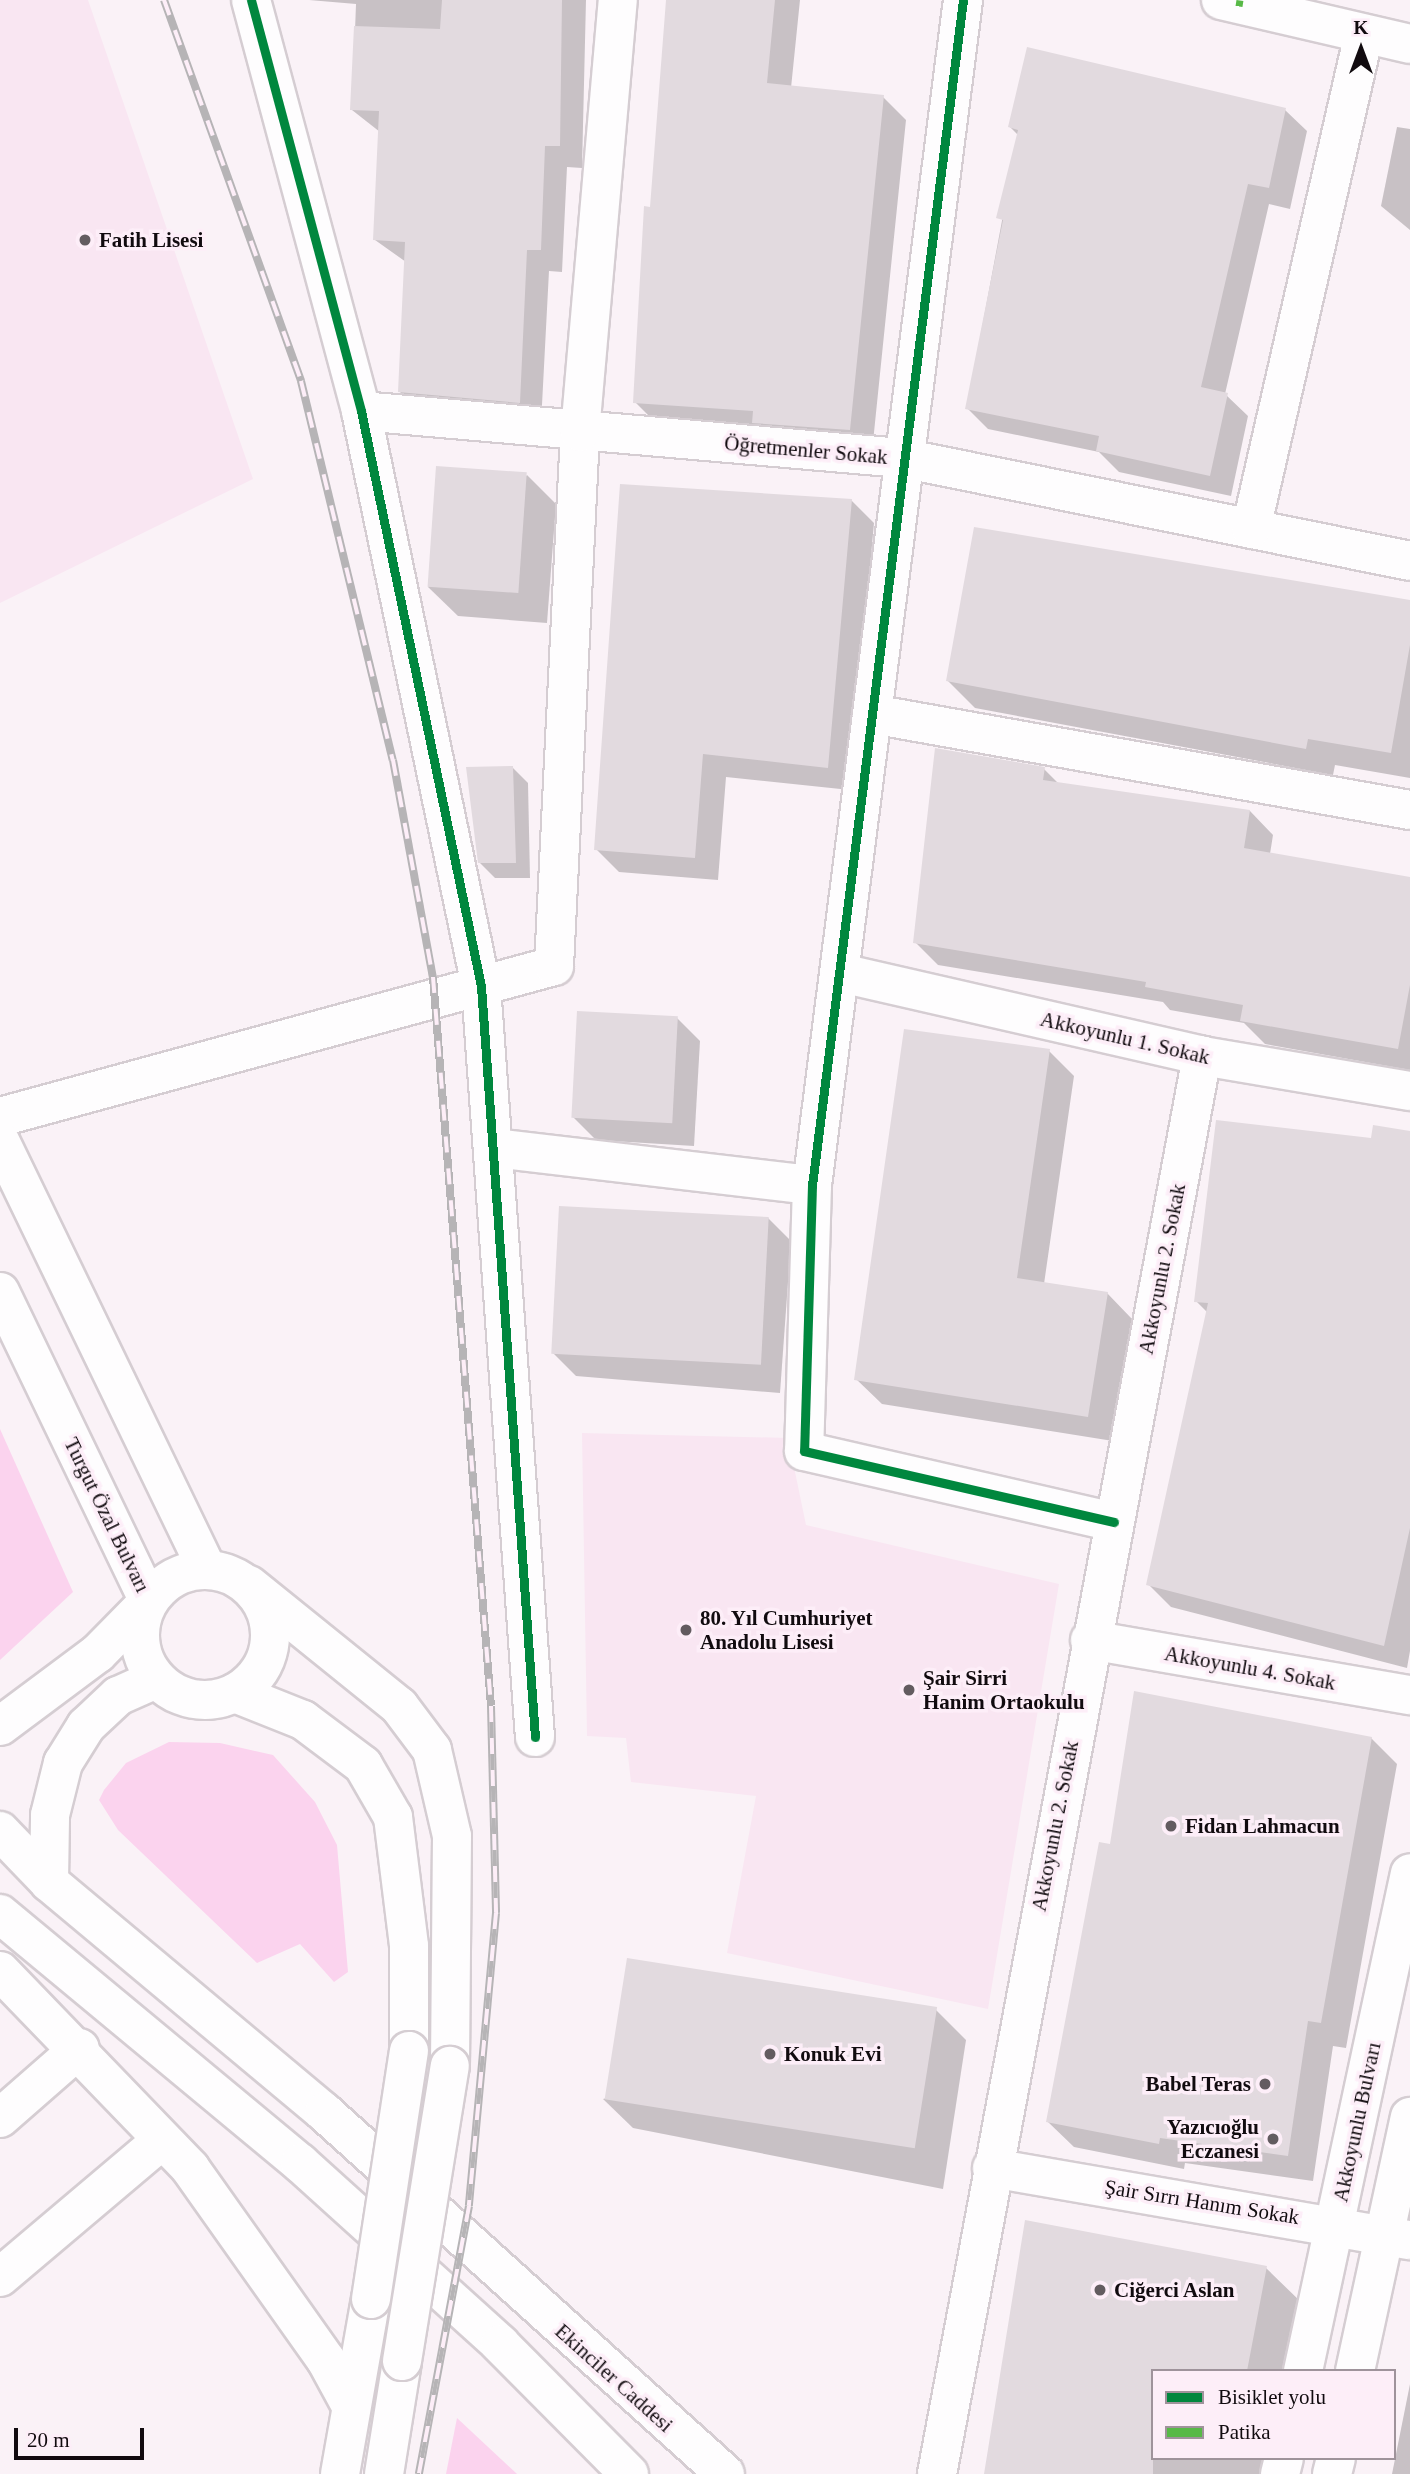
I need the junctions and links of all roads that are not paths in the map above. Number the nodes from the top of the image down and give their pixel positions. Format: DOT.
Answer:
graph roads {
  1 [pos="251,0"];
  2 [pos="618,0"];
  3 [pos="962,0"];
  4 [pos="1233,2"];
  5 [pos="1364,34"];
  6 [pos="1410,44"];
  7 [pos="361,411"];
  8 [pos="580,432"];
  9 [pos="902,458"];
  10 [pos="1251,529"];
  11 [pos="1410,561"];
  12 [pos="872,714"];
  13 [pos="1410,810"];
  14 [pos="841,973"];
  15 [pos="481,986"];
  16 [pos="1202,1056"];
  17 [pos="1410,1091"];
  18 [pos="0,1117"];
  19 [pos="0,1140"];
  20 [pos="495,1148"];
  21 [pos="813,1185"];
  22 [pos="0,1292"];
  23 [pos="1114,1522"];
  24 [pos="207,1569"];
  25 [pos="249,1585"];
  26 [pos="149,1601"];
  27 [pos="1090,1640"];
  28 [pos="156,1679"];
  29 [pos="235,1693"];
  30 [pos="1410,1695"];
  31 [pos="0,1726"];
  32 [pos="536,1737"];
  33 [pos="0,1831"];
  34 [pos="1410,1873"];
  35 [pos="49,1882"];
  36 [pos="0,1914"];
  37 [pos="0,1971"];
  38 [pos="80,2049"];
  39 [pos="1410,2117"];
  40 [pos="0,2118"];
  41 [pos="162,2141"];
  42 [pos="992,2168"];
  43 [pos="1335,2224"];
  44 [pos="1397,2236"];
  45 [pos="0,2277"];
  46 [pos="1303,2369"];
  47 [pos="1355,2369"];
  48 [pos="350,2404"];
  49 [pos="340,2474"];
  50 [pos="384,2474"];
  51 [pos="629,2474"];
  52 [pos="725,2474"];
  53 [pos="937,2474"];
  1 -- 7 [label="street"];
  2 -- 8 [label="street"];
  3 -- 9 [label="street"];
  4 -- 5 [label="street"];
  5 -- 6 [label="street"];
  5 -- 10 [label="street"];
  7 -- 8 [label="street, Öğretmenler Sokak"];
  7 -- 15 [label="street"];
  8 -- 9 [label="street, Öğretmenler Sokak"];
  8 -- 15 [label="street"];
  9 -- 10 [label="street, Öğretmenler Sokak"];
  9 -- 12 [label="street"];
  10 -- 11 [label="street, Öğretmenler Sokak"];
  12 -- 13 [label="street"];
  12 -- 14 [label="street"];
  14 -- 16 [label="street, Akkoyunlu 1. Sokak"];
  14 -- 21 [label="street"];
  15 -- 18 [label="street"];
  15 -- 20 [label="street"];
  16 -- 17 [label="street, Akkoyunlu 1. Sokak"];
  16 -- 23 [label="street, Akkoyunlu 2. Sokak"];
  19 -- 24 [label="street"];
  20 -- 21 [label="street"];
  20 -- 32 [label="street"];
  21 -- 23 [label="street"];
  22 -- 26 [label="street, Turgut Özal Bulvarı"];
  23 -- 27 [label="street, Akkoyunlu 2. Sokak"];
  24 -- 25 [label="street"];
  24 -- 26 [label="street"];
  25 -- 29 [label="street"];
  25 -- 50 [label="street, bridge"];
  26 -- 28 [label="street"];
  26 -- 31 [label="street, Turgut Özal Bulvarı"];
  27 -- 30 [label="street, Akkoyunlu 4. Sokak"];
  27 -- 42 [label="street, Akkoyunlu 2. Sokak"];
  28 -- 29 [label="street"];
  28 -- 35 [label="street"];
  29 -- 48 [label="street, bridge"];
  33 -- 35 [label="street, Ekinciler Caddesi"];
  34 -- 43 [label="street, Akkoyunlu Bulvarı"];
  35 -- 52 [label="street, Ekinciler Caddesi"];
  36 -- 51 [label="street"];
  37 -- 38 [label="street"];
  38 -- 40 [label="street"];
  38 -- 41 [label="street"];
  39 -- 44 [label="street"];
  41 -- 45 [label="street"];
  41 -- 48 [label="street"];
  42 -- 43 [label="street, Şair Sırrı Hanım Sokak"];
  42 -- 53 [label="street, Akkoyunlu 2. Sokak"];
  43 -- 44 [label="street, Şair Sırrı Hanım Sokak"];
  43 -- 46 [label="street, Akkoyunlu Bulvarı"];
  44 -- 47 [label="street"];
  48 -- 49 [label="street"];
}
